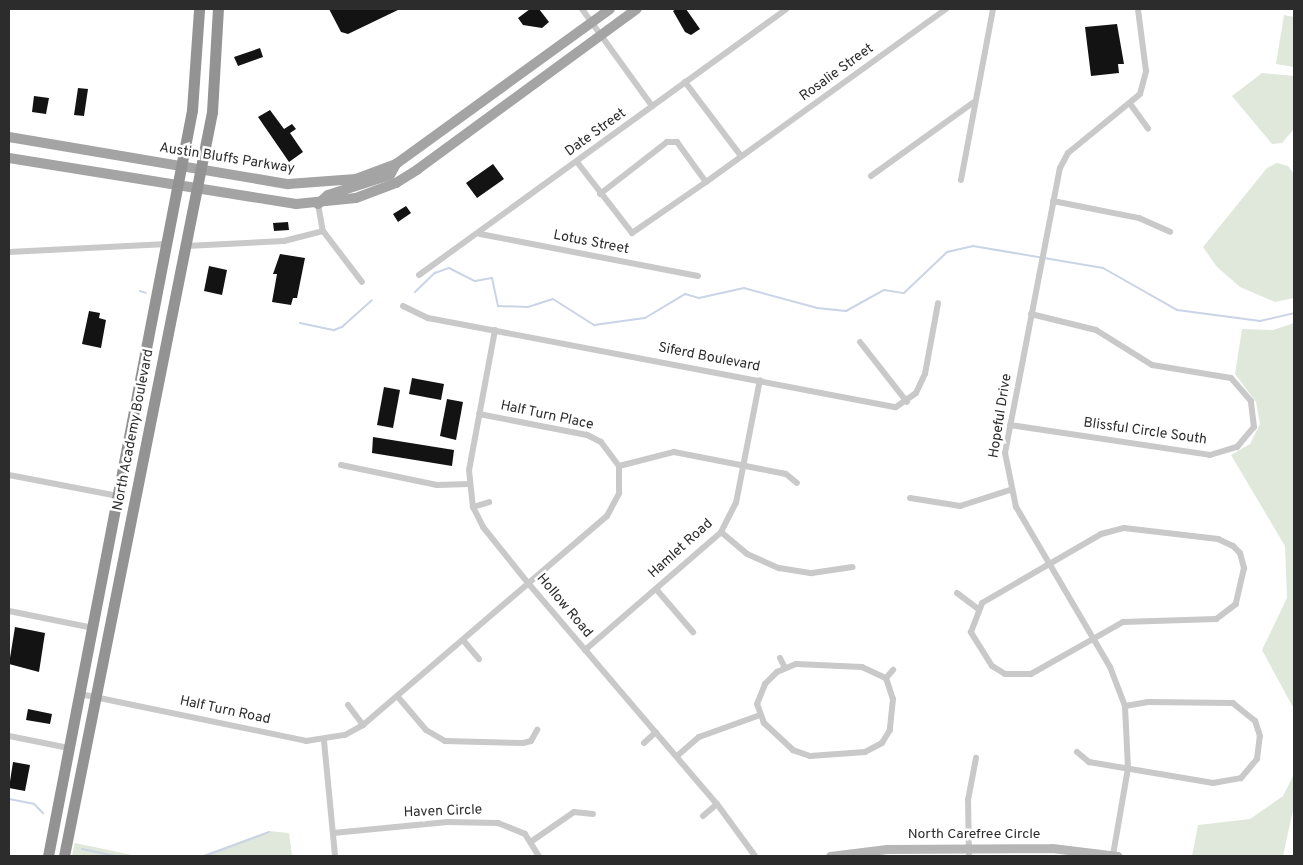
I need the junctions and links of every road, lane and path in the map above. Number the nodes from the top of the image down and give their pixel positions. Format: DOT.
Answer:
graph roads {
  1 [pos="199,9"];
  2 [pos="218,9"];
  3 [pos="582,9"];
  4 [pos="610,9"];
  5 [pos="637,9"];
  6 [pos="786,9"];
  7 [pos="946,9"];
  8 [pos="993,9"];
  9 [pos="1138,9"];
  10 [pos="592,22"];
  11 [pos="602,35"];
  12 [pos="685,82"];
  13 [pos="974,102"];
  14 [pos="480,104"];
  15 [pos="1131,105"];
  16 [pos="652,106"];
  17 [pos="477,125"];
  18 [pos="1148,128"];
  19 [pos="9,137"];
  20 [pos="741,156"];
  21 [pos="9,158"];
  22 [pos="577,162"];
  23 [pos="396,164"];
  24 [pos="182,166"];
  25 [pos="201,169"];
  26 [pos="871,176"];
  27 [pos="961,180"];
  28 [pos="706,182"];
  29 [pos="178,186"];
  30 [pos="198,188"];
  31 [pos="600,194"];
  32 [pos="1053,201"];
  33 [pos="318,204"];
  34 [pos="323,231"];
  35 [pos="1170,232"];
  36 [pos="480,234"];
  37 [pos="167,244"];
  38 [pos="186,246"];
  39 [pos="9,252"];
  40 [pos="419,275"];
  41 [pos="698,276"];
  42 [pos="362,282"];
  43 [pos="938,303"];
  44 [pos="403,306"];
  45 [pos="1031,314"];
  46 [pos="494,330"];
  47 [pos="860,342"];
  48 [pos="760,380"];
  49 [pos="907,402"];
  50 [pos="480,414"];
  51 [pos="1010,425"];
  52 [pos="341,465"];
  53 [pos="743,465"];
  54 [pos="619,466"];
  55 [pos="9,475"];
  56 [pos="797,483"];
  57 [pos="469,484"];
  58 [pos="1010,490"];
  59 [pos="120,496"];
  60 [pos="910,498"];
  61 [pos="489,502"];
  62 [pos="473,507"];
  63 [pos="721,532"];
  64 [pos="1050,565"];
  65 [pos="853,568"];
  66 [pos="528,583"];
  67 [pos="656,589"];
  68 [pos="957,593"];
  69 [pos="978,608"];
  70 [pos="9,611"];
  71 [pos="94,628"];
  72 [pos="693,632"];
  73 [pos="1093,637"];
  74 [pos="463,640"];
  75 [pos="585,650"];
  76 [pos="780,658"];
  77 [pos="479,659"];
  78 [pos="785,668"];
  79 [pos="893,670"];
  80 [pos="886,678"];
  81 [pos="80,694"];
  82 [pos="398,697"];
  83 [pos="95,698"];
  84 [pos="348,705"];
  85 [pos="1125,706"];
  86 [pos="760,715"];
  87 [pos="363,725"];
  88 [pos="537,730"];
  89 [pos="656,732"];
  90 [pos="9,736"];
  91 [pos="324,741"];
  92 [pos="644,743"];
  93 [pos="69,748"];
  94 [pos="1077,752"];
  95 [pos="677,756"];
  96 [pos="976,758"];
  97 [pos="1128,768"];
  98 [pos="717,804"];
  99 [pos="593,814"];
  100 [pos="703,816"];
  101 [pos="333,833"];
  102 [pos="532,841"];
  103 [pos="968,852"];
  104 [pos="887,853"];
  105 [pos="1073,853"];
  106 [pos="48,856"];
  107 [pos="64,856"];
  108 [pos="335,856"];
  109 [pos="539,856"];
  110 [pos="755,856"];
  111 [pos="830,856"];
  112 [pos="1115,856"];
  1 -- 24 [label="highway, North Academy Boulevard"];
  2 -- 25 [label="highway, North Academy Boulevard"];
  3 -- 10 [label="street"];
  4 -- 10 [label="main road, Austin Bluffs Parkway"];
  5 -- 11 [label="main road"];
  6 -- 12 [label="street, Date Street"];
  7 -- 20 [label="street, Rosalie Street"];
  8 -- 13 [label="street"];
  9 -- 15 [label="street, Hopeful Drive"];
  10 -- 11 [label="street"];
  10 -- 14 [label="main road, Austin Bluffs Parkway"];
  11 -- 16 [label="street"];
  11 -- 17 [label="main road"];
  12 -- 16 [label="street, Date Street"];
  12 -- 20 [label="street"];
  13 -- 26 [label="street"];
  13 -- 27 [label="street"];
  14 -- 17 [label="main road"];
  14 -- 23 [label="main road, Austin Bluffs Parkway"];
  15 -- 18 [label="street"];
  15 -- 32 [label="street, Hopeful Drive"];
  16 -- 22 [label="street, Date Street"];
  17 -- 33 [label="main road"];
  19 -- 24 [label="main road, Austin Bluffs Parkway"];
  20 -- 28 [label="street, Rosalie Street"];
  21 -- 29 [label="main road"];
  22 -- 31 [label="street"];
  22 -- 36 [label="street, Date Street"];
  23 -- 25 [label="main road, Austin Bluffs Parkway"];
  23 -- 33 [label="main road"];
  24 -- 25 [label="main road, Austin Bluffs Parkway"];
  24 -- 29 [label="highway, North Academy Boulevard"];
  25 -- 30 [label="highway, North Academy Boulevard"];
  28 -- 31 [label="street, Rosalie Street"];
  28 -- 31 [label="street"];
  29 -- 30 [label="main road"];
  29 -- 37 [label="highway, North Academy Boulevard"];
  30 -- 33 [label="main road"];
  30 -- 38 [label="highway, North Academy Boulevard"];
  32 -- 35 [label="street"];
  32 -- 45 [label="street, Hopeful Drive"];
  33 -- 34 [label="street"];
  34 -- 38 [label="street"];
  34 -- 42 [label="street"];
  36 -- 40 [label="street, Date Street"];
  36 -- 41 [label="street, Lotus Street"];
  37 -- 39 [label="street"];
  37 -- 59 [label="highway, North Academy Boulevard"];
  38 -- 83 [label="highway, North Academy Boulevard"];
  43 -- 49 [label="street"];
  44 -- 46 [label="street, Siferd Boulevard"];
  45 -- 51 [label="street, Hopeful Drive"];
  45 -- 51 [label="street, Blissful Circle South"];
  46 -- 48 [label="street, Siferd Boulevard"];
  46 -- 50 [label="street, Hollow Road"];
  47 -- 49 [label="street"];
  48 -- 49 [label="street, Siferd Boulevard"];
  48 -- 53 [label="street, Hamlet Road"];
  50 -- 54 [label="street, Half Turn Place"];
  50 -- 57 [label="street, Hollow Road"];
  51 -- 58 [label="street, Hopeful Drive"];
  52 -- 57 [label="street"];
  53 -- 54 [label="street"];
  53 -- 56 [label="street"];
  53 -- 63 [label="street, Hamlet Road"];
  54 -- 66 [label="street"];
  55 -- 59 [label="street"];
  57 -- 62 [label="street, Hollow Road"];
  58 -- 60 [label="street"];
  58 -- 64 [label="street, Hopeful Drive"];
  59 -- 71 [label="highway, North Academy Boulevard"];
  61 -- 62 [label="street"];
  62 -- 66 [label="street, Hollow Road"];
  63 -- 65 [label="street"];
  63 -- 67 [label="street, Hamlet Road"];
  64 -- 69 [label="street"];
  64 -- 73 [label="street, Hopeful Drive"];
  64 -- 73 [label="street"];
  66 -- 74 [label="street, Half Turn Road"];
  66 -- 75 [label="street, Hollow Road"];
  67 -- 72 [label="street"];
  67 -- 75 [label="street, Hamlet Road"];
  68 -- 69 [label="street"];
  69 -- 73 [label="street"];
  70 -- 71 [label="street"];
  71 -- 81 [label="highway, North Academy Boulevard"];
  73 -- 85 [label="street, Hopeful Drive"];
  74 -- 77 [label="street"];
  74 -- 82 [label="street, Half Turn Road"];
  75 -- 89 [label="street, Hollow Road"];
  76 -- 78 [label="street"];
  78 -- 80 [label="street"];
  78 -- 86 [label="street"];
  79 -- 80 [label="street"];
  80 -- 86 [label="street"];
  81 -- 83 [label="street, Half Turn Road"];
  81 -- 93 [label="highway, North Academy Boulevard"];
  82 -- 87 [label="street, Half Turn Road"];
  82 -- 88 [label="street"];
  83 -- 91 [label="street, Half Turn Road"];
  83 -- 107 [label="highway, North Academy Boulevard"];
  84 -- 87 [label="street"];
  85 -- 97 [label="street, Hopeful Drive"];
  85 -- 97 [label="street"];
  86 -- 95 [label="street"];
  87 -- 91 [label="street, Half Turn Road"];
  89 -- 92 [label="street"];
  89 -- 95 [label="street, Hollow Road"];
  90 -- 93 [label="street"];
  91 -- 101 [label="street"];
  93 -- 106 [label="highway, North Academy Boulevard"];
  94 -- 97 [label="street"];
  95 -- 98 [label="street, Hollow Road"];
  96 -- 103 [label="street"];
  97 -- 112 [label="street, Hopeful Drive"];
  98 -- 100 [label="street"];
  98 -- 110 [label="street, Hollow Road"];
  99 -- 102 [label="street"];
  101 -- 102 [label="street, Haven Circle"];
  101 -- 108 [label="street"];
  102 -- 109 [label="street, Haven Circle"];
  103 -- 104 [label="main road, North Carefree Circle"];
  103 -- 105 [label="main road, North Carefree Circle"];
  104 -- 111 [label="main road, North Carefree Circle"];
  105 -- 112 [label="main road, North Carefree Circle"];
}
